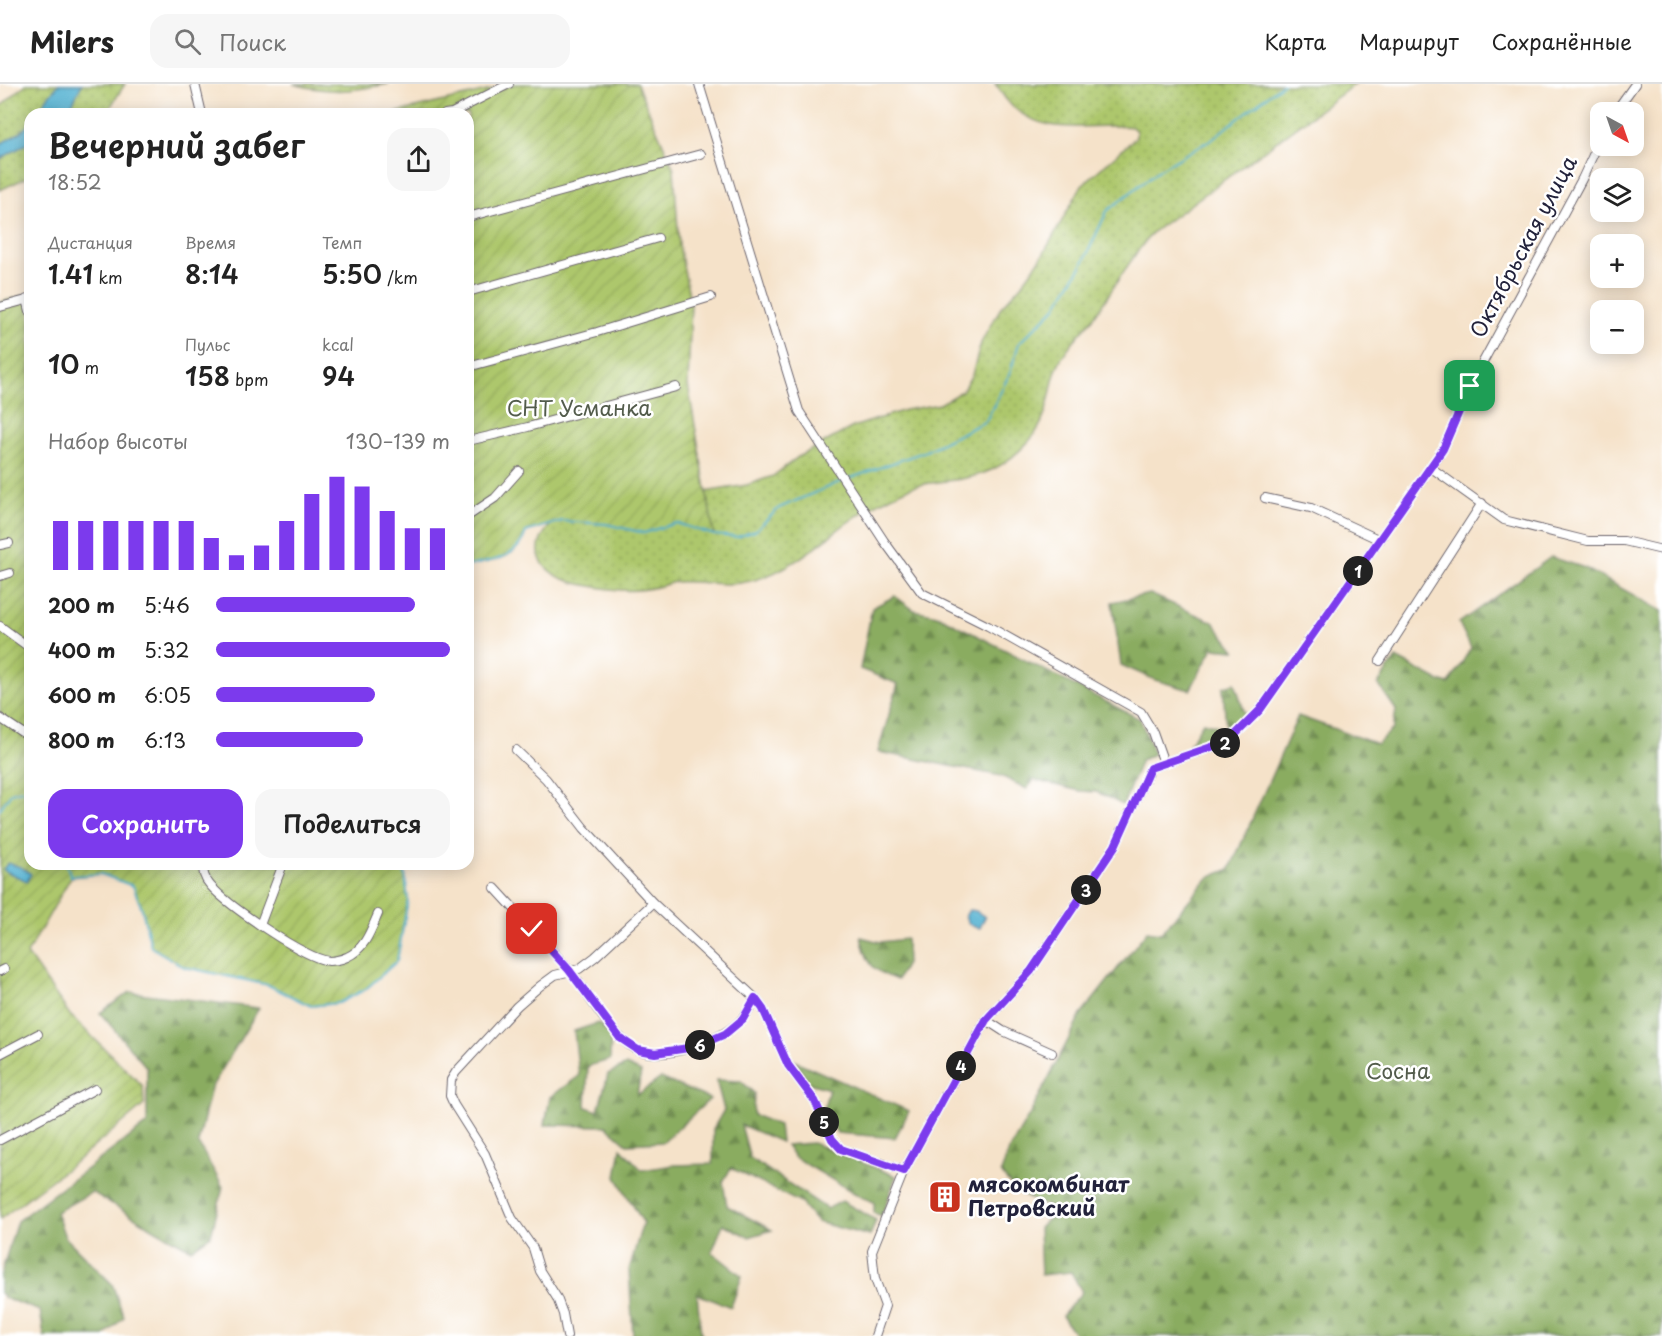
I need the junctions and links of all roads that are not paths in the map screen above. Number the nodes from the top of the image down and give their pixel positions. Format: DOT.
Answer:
graph roads {
  1 [pos="195,84"];
  2 [pos="509,84"];
  3 [pos="699,84"];
  4 [pos="1635,84"];
  5 [pos="1622,102"];
  6 [pos="201,108"];
  7 [pos="462,108"];
  8 [pos="701,154"];
  9 [pos="1593,156"];
  10 [pos="474,215"];
  11 [pos="658,238"];
  12 [pos="474,290"];
  13 [pos="711,297"];
  14 [pos="24,300"];
  15 [pos="0,307"];
  16 [pos="474,365"];
  17 [pos="676,387"];
  18 [pos="474,440"];
  19 [pos="1430,467"];
  20 [pos="519,471"];
  21 [pos="1265,498"];
  22 [pos="1482,503"];
  23 [pos="474,512"];
  24 [pos="1380,540"];
  25 [pos="9,543"];
  26 [pos="0,545"];
  27 [pos="1662,550"];
  28 [pos="10,573"];
  29 [pos="0,576"];
  30 [pos="0,626"];
  31 [pos="24,644"];
  32 [pos="1380,661"];
  33 [pos="0,718"];
  34 [pos="24,734"];
  35 [pos="516,750"];
  36 [pos="1164,763"];
  37 [pos="203,870"];
  38 [pos="282,870"];
  39 [pos="495,888"];
  40 [pos="652,903"];
  41 [pos="378,914"];
  42 [pos="260,925"];
  43 [pos="569,970"];
  44 [pos="755,998"];
  45 [pos="986,1020"];
  46 [pos="38,1034"];
  47 [pos="1052,1053"];
  48 [pos="0,1054"];
  49 [pos="95,1089"];
  50 [pos="0,1140"];
  51 [pos="904,1171"];
  52 [pos="567,1336"];
  53 [pos="875,1336"];
  1 -- 6 [label="street"];
  2 -- 7 [label="street"];
  3 -- 36 [label="street"];
  4 -- 5 [label="street"];
  8 -- 10 [label="street"];
  9 -- 19 [label="street, Октябрьская улица"];
  11 -- 12 [label="street"];
  13 -- 16 [label="street"];
  14 -- 15 [label="street"];
  17 -- 18 [label="street"];
  19 -- 22 [label="street"];
  19 -- 24 [label="street, Октябрьская улица"];
  20 -- 23 [label="street"];
  21 -- 24 [label="street"];
  22 -- 27 [label="street"];
  22 -- 32 [label="street"];
  24 -- 36 [label="street, Октябрьская улица"];
  25 -- 26 [label="street"];
  28 -- 29 [label="street"];
  30 -- 31 [label="street"];
  33 -- 34 [label="street"];
  35 -- 40 [label="street"];
  36 -- 45 [label="street, Октябрьская улица"];
  37 -- 42 [label="street"];
  38 -- 42 [label="street"];
  39 -- 43 [label="street"];
  40 -- 43 [label="street"];
  40 -- 44 [label="street"];
  41 -- 42 [label="street"];
  43 -- 44 [label="street"];
  43 -- 52 [label="street"];
  44 -- 51 [label="street"];
  45 -- 47 [label="street"];
  45 -- 51 [label="street, Октябрьская улица"];
  46 -- 48 [label="street"];
  49 -- 50 [label="street"];
  51 -- 53 [label="street, Октябрьская улица"];
}
